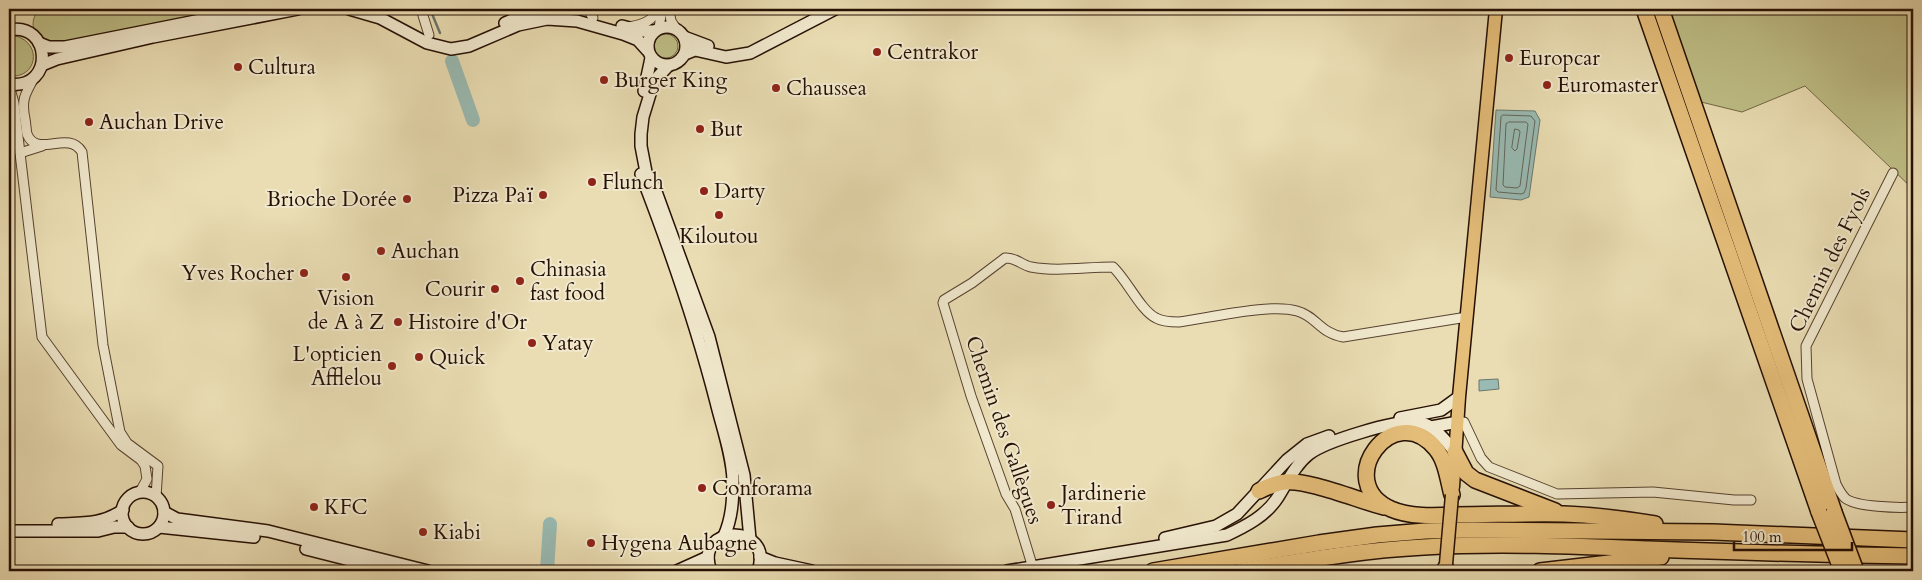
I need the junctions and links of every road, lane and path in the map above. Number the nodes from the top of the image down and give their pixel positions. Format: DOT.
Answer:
graph roads {
  1 [pos="257,9"];
  2 [pos="298,9"];
  3 [pos="349,9"];
  4 [pos="376,9"];
  5 [pos="421,9"];
  6 [pos="658,9"];
  7 [pos="662,9"];
  8 [pos="668,9"];
  9 [pos="823,9"];
  10 [pos="835,9"];
  11 [pos="1496,9"];
  12 [pos="1644,9"];
  13 [pos="1661,9"];
  14 [pos="559,10"];
  15 [pos="591,13"];
  16 [pos="626,27"];
  17 [pos="9,30"];
  18 [pos="656,30"];
  19 [pos="680,33"];
  20 [pos="429,35"];
  21 [pos="39,43"];
  22 [pos="649,54"];
  23 [pos="685,54"];
  24 [pos="42,65"];
  25 [pos="668,66"];
  26 [pos="35,76"];
  27 [pos="9,84"];
  28 [pos="42,146"];
  29 [pos="20,154"];
  30 [pos="1893,173"];
  31 [pos="1467,317"];
  32 [pos="1459,397"];
  33 [pos="1441,410"];
  34 [pos="1458,422"];
  35 [pos="1431,427"];
  36 [pos="1455,452"];
  37 [pos="1287,482"];
  38 [pos="1259,491"];
  39 [pos="140,492"];
  40 [pos="1452,495"];
  41 [pos="156,496"];
  42 [pos="1751,500"];
  43 [pos="1913,507"];
  44 [pos="1391,509"];
  45 [pos="123,510"];
  46 [pos="164,512"];
  47 [pos="1826,512"];
  48 [pos="1564,514"];
  49 [pos="9,524"];
  50 [pos="159,526"];
  51 [pos="128,527"];
  52 [pos="9,531"];
  53 [pos="1706,532"];
  54 [pos="724,536"];
  55 [pos="750,539"];
  56 [pos="1913,540"];
  57 [pos="1708,551"];
  58 [pos="760,556"];
  59 [pos="1913,556"];
  60 [pos="708,557"];
  61 [pos="1092,557"];
  62 [pos="1033,568"];
  63 [pos="1447,570"];
  64 [pos="393,571"];
  65 [pos="428,571"];
  66 [pos="677,571"];
  67 [pos="711,571"];
  68 [pos="758,571"];
  69 [pos="812,571"];
  70 [pos="1007,571"];
  71 [pos="1153,571"];
  72 [pos="1240,571"];
  73 [pos="1540,571"];
  74 [pos="1842,571"];
  75 [pos="1856,571"];
  1 -- 21 [label="street"];
  2 -- 24 [label="street"];
  3 -- 22 [label="street"];
  4 -- 20 [label="street"];
  5 -- 20 [label="street"];
  6 -- 16 [label="street"];
  7 -- 18 [label="street"];
  8 -- 19 [label="street"];
  9 -- 19 [label="street"];
  10 -- 23 [label="street"];
  11 -- 31 [label="main road"];
  12 -- 47 [label="highway"];
  13 -- 47 [label="highway"];
  14 -- 15 [label="street"];
  14 -- 20 [label="street"];
  15 -- 16 [label="street"];
  16 -- 18 [label="street"];
  17 -- 21 [label="street"];
  18 -- 19 [label="street"];
  18 -- 22 [label="street"];
  19 -- 23 [label="street"];
  21 -- 24 [label="street"];
  22 -- 25 [label="street"];
  22 -- 54 [label="street"];
  23 -- 25 [label="street"];
  24 -- 26 [label="street"];
  25 -- 55 [label="street"];
  26 -- 27 [label="street"];
  26 -- 28 [label="street"];
  27 -- 29 [label="street"];
  28 -- 29 [label="street"];
  28 -- 41 [label="street"];
  29 -- 39 [label="street"];
  30 -- 43 [label="street, Chemin des Fyols"];
  31 -- 32 [label="main road"];
  31 -- 62 [label="street, Chemin des Gallègues"];
  32 -- 33 [label="street"];
  32 -- 34 [label="main road"];
  33 -- 34 [label="street"];
  33 -- 38 [label="street"];
  34 -- 35 [label="street"];
  34 -- 36 [label="main road"];
  34 -- 42 [label="street"];
  35 -- 36 [label="street"];
  35 -- 37 [label="street"];
  36 -- 40 [label="main road"];
  36 -- 48 [label="highway"];
  37 -- 38 [label="highway"];
  37 -- 44 [label="highway"];
  37 -- 61 [label="street"];
  38 -- 61 [label="street"];
  39 -- 41 [label="street"];
  39 -- 45 [label="street"];
  40 -- 44 [label="highway"];
  40 -- 63 [label="main road, bridge"];
  41 -- 46 [label="street"];
  44 -- 48 [label="highway"];
  45 -- 49 [label="street"];
  45 -- 51 [label="street"];
  46 -- 50 [label="street"];
  46 -- 65 [label="street"];
  47 -- 74 [label="highway, bridge"];
  47 -- 75 [label="highway, bridge"];
  48 -- 53 [label="highway"];
  50 -- 51 [label="street"];
  50 -- 64 [label="street"];
  51 -- 52 [label="street"];
  53 -- 56 [label="highway"];
  53 -- 71 [label="highway"];
  54 -- 55 [label="street"];
  54 -- 60 [label="street"];
  55 -- 58 [label="street"];
  57 -- 59 [label="highway"];
  57 -- 72 [label="highway"];
  57 -- 73 [label="highway"];
  58 -- 68 [label="street"];
  58 -- 69 [label="street"];
  60 -- 66 [label="street"];
  60 -- 67 [label="street"];
  61 -- 62 [label="street"];
  62 -- 70 [label="street"];
}
